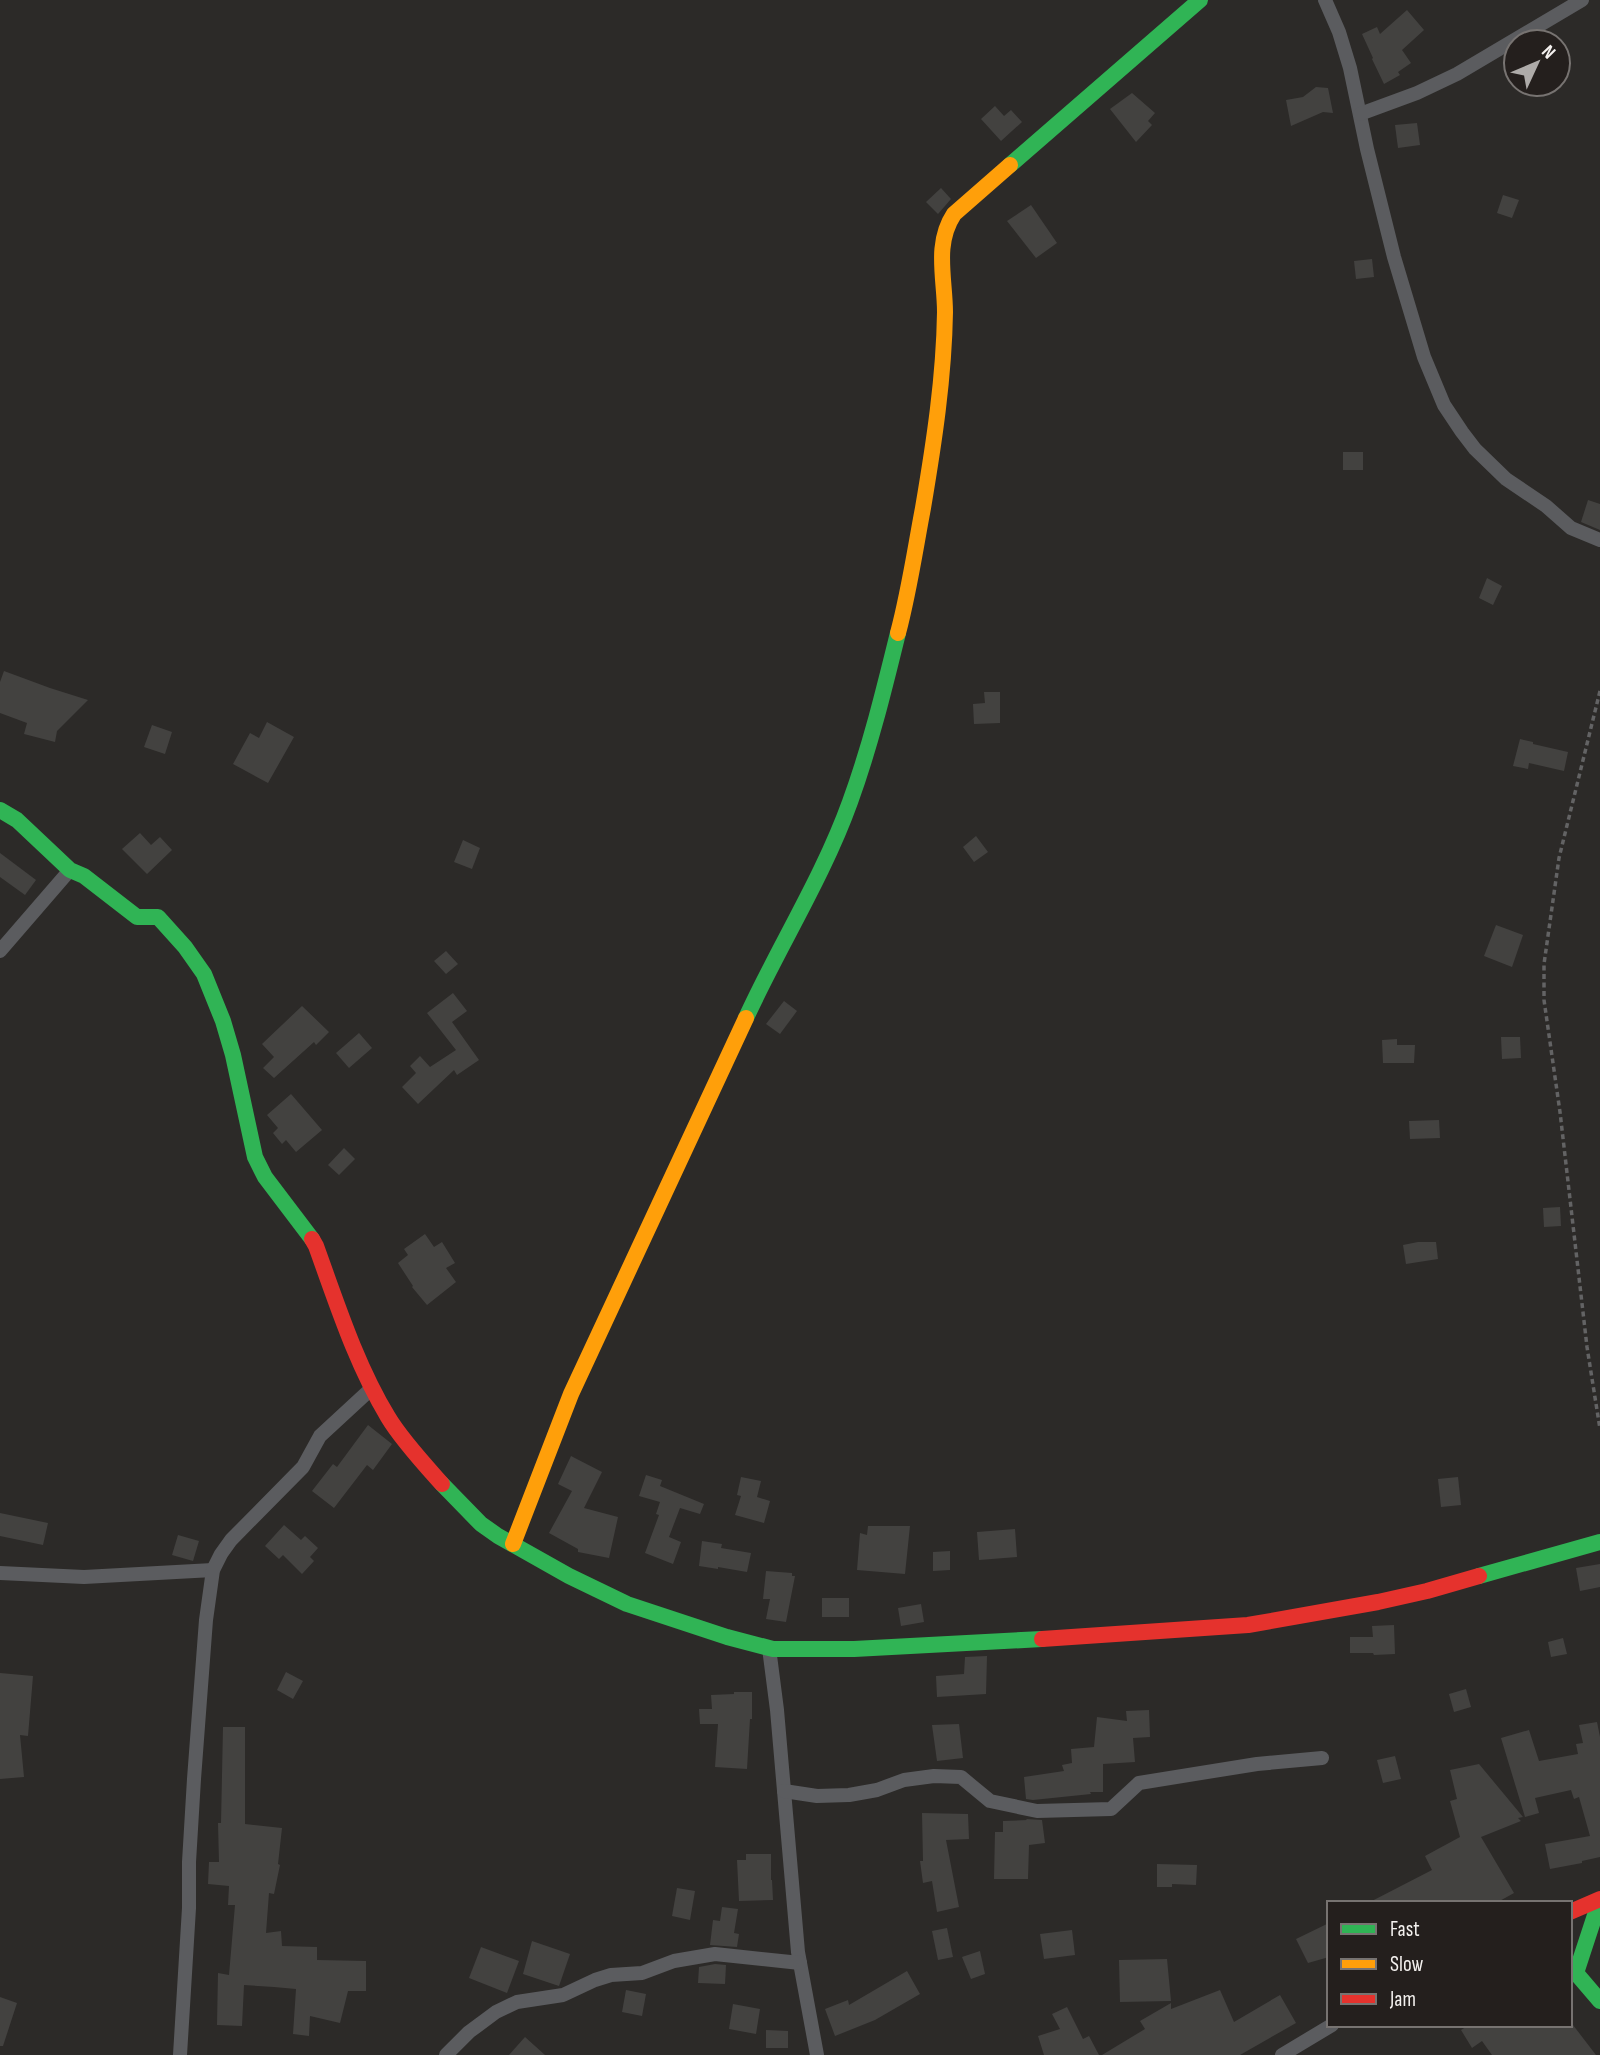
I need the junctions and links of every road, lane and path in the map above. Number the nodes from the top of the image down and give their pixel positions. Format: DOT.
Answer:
graph roads {
  1 [pos="1200,0"];
  2 [pos="1325,0"];
  3 [pos="1582,0"];
  4 [pos="1360,114"];
  5 [pos="1600,540"];
  6 [pos="1600,691"];
  7 [pos="0,810"];
  8 [pos="70,870"];
  9 [pos="0,951"];
  10 [pos="372,1388"];
  11 [pos="1600,1429"];
  12 [pos="1600,1542"];
  13 [pos="513,1544"];
  14 [pos="213,1570"];
  15 [pos="0,1573"];
  16 [pos="771,1649"];
  17 [pos="1322,1758"];
  18 [pos="784,1791"];
  19 [pos="1600,1899"];
  20 [pos="1572,1911"];
  21 [pos="800,1963"];
  22 [pos="1573,1972"];
  23 [pos="1600,2001"];
  24 [pos="1329,2027"];
  25 [pos="180,2055"];
  26 [pos="446,2055"];
  27 [pos="817,2055"];
  28 [pos="1282,2055"];
  1 -- 13 [label="street"];
  2 -- 4 [label="street"];
  3 -- 4 [label="street"];
  4 -- 5 [label="street"];
  6 -- 11 [label="path"];
  7 -- 8 [label="street"];
  8 -- 9 [label="street"];
  8 -- 10 [label="street"];
  10 -- 13 [label="street"];
  10 -- 14 [label="street"];
  12 -- 16 [label="street"];
  13 -- 16 [label="street"];
  14 -- 15 [label="street"];
  14 -- 25 [label="street"];
  16 -- 18 [label="street"];
  17 -- 18 [label="street"];
  18 -- 21 [label="street"];
  19 -- 20 [label="street"];
  19 -- 22 [label="street"];
  21 -- 26 [label="street"];
  21 -- 27 [label="street"];
  22 -- 23 [label="street"];
  24 -- 28 [label="street"];
}
